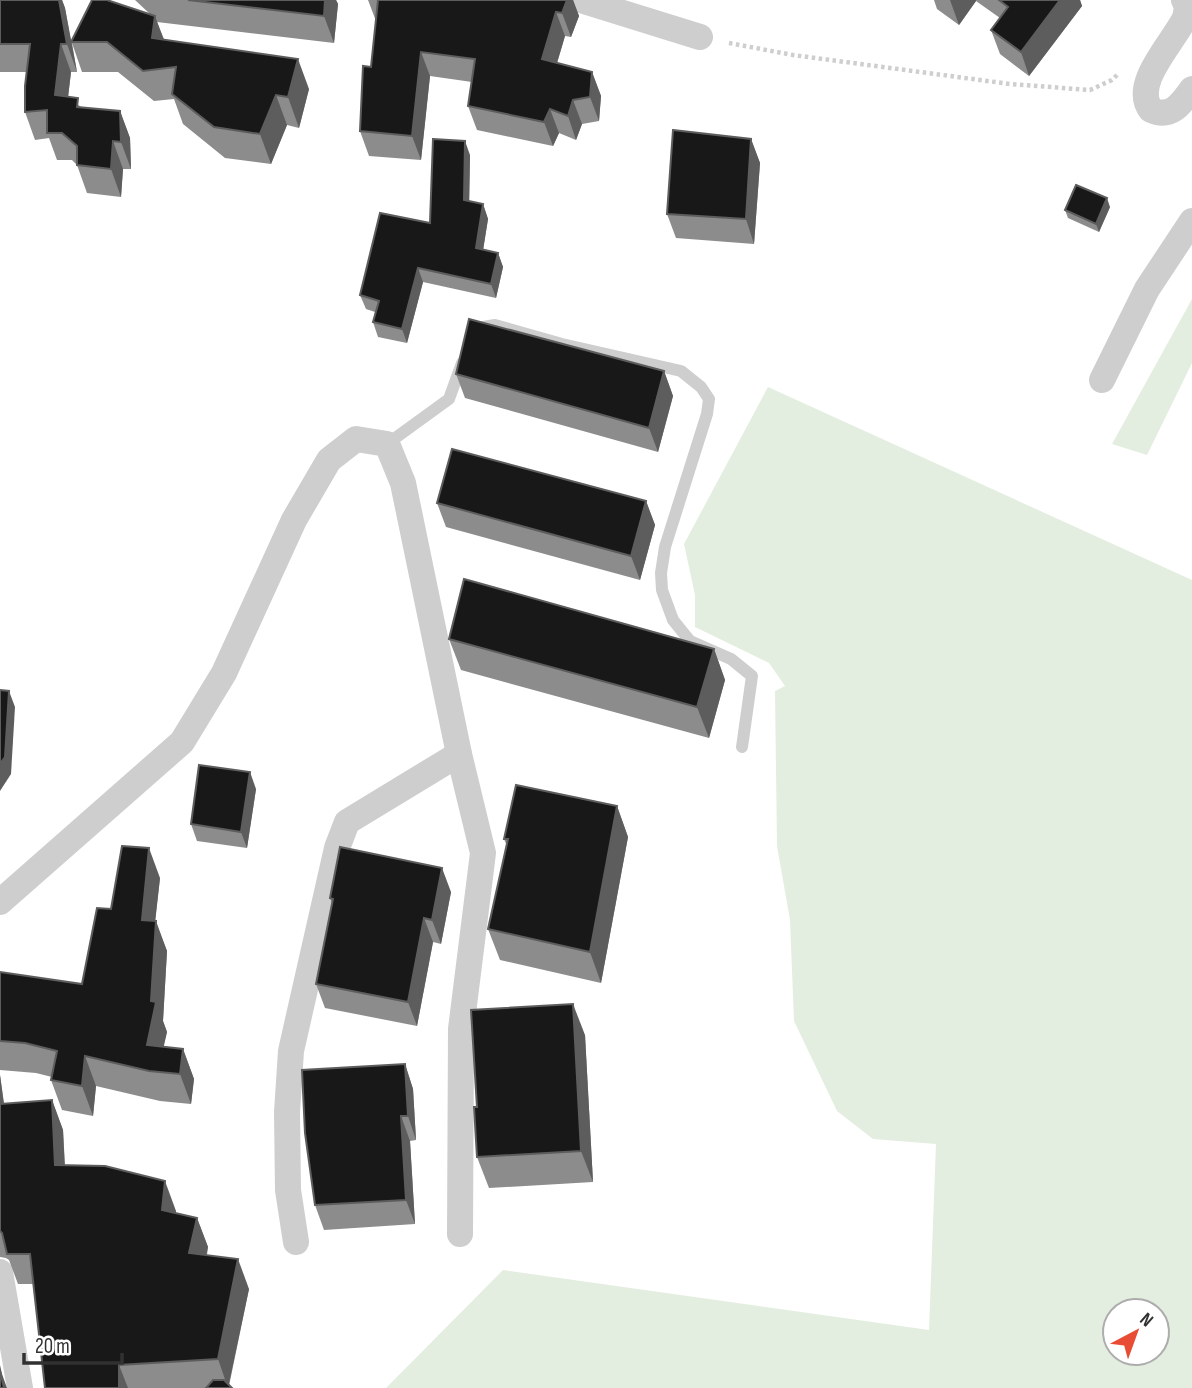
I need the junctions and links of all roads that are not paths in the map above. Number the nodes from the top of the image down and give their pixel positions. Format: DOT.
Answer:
graph roads {
  1 [pos="581,0"];
  2 [pos="1184,0"];
  3 [pos="700,37"];
  4 [pos="1192,89"];
  5 [pos="1192,221"];
  6 [pos="1102,380"];
  7 [pos="387,444"];
  8 [pos="742,747"];
  9 [pos="459,754"];
  10 [pos="0,902"];
  11 [pos="460,1234"];
  12 [pos="296,1242"];
  13 [pos="0,1272"];
  14 [pos="20,1388"];
  1 -- 3 [label="street"];
  2 -- 4 [label="street"];
  5 -- 6 [label="street"];
  7 -- 8 [label="lane"];
  7 -- 9 [label="street"];
  7 -- 10 [label="street"];
  9 -- 11 [label="street"];
  9 -- 12 [label="street"];
  13 -- 14 [label="street"];
}
